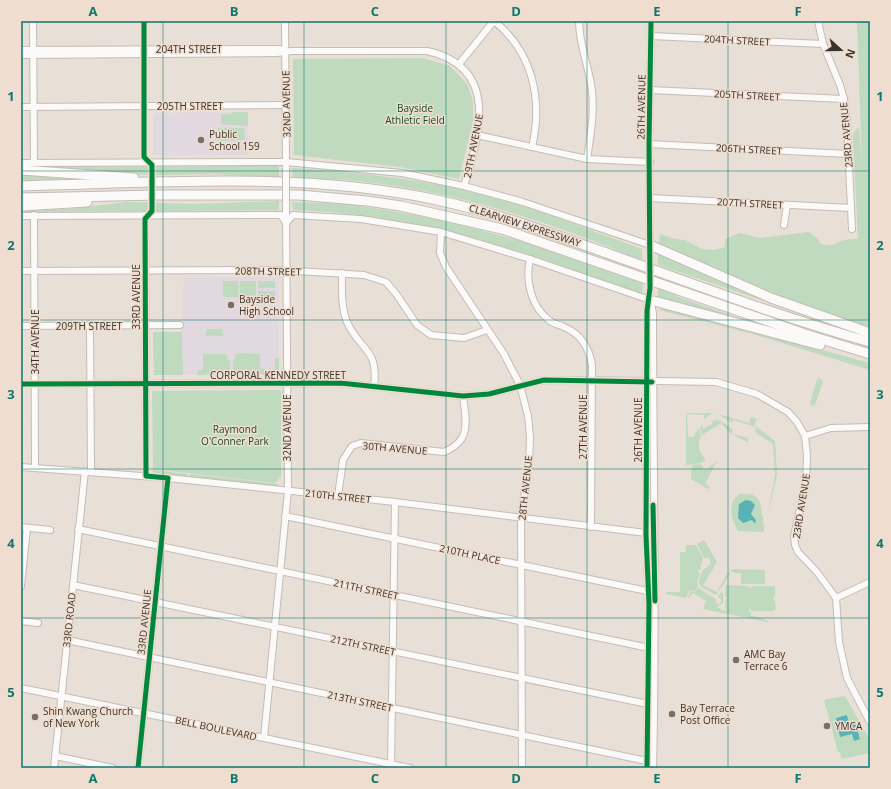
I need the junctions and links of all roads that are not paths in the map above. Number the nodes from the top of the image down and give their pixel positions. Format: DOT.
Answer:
graph roads {
  1 [pos="33,21"];
  2 [pos="144,21"];
  3 [pos="285,21"];
  4 [pos="494,21"];
  5 [pos="579,21"];
  6 [pos="651,21"];
  7 [pos="818,21"];
  8 [pos="650,36"];
  9 [pos="823,44"];
  10 [pos="21,50"];
  11 [pos="144,51"];
  12 [pos="285,51"];
  13 [pos="33,52"];
  14 [pos="21,55"];
  15 [pos="459,64"];
  16 [pos="650,90"];
  17 [pos="844,99"];
  18 [pos="286,105"];
  19 [pos="21,107"];
  20 [pos="34,107"];
  21 [pos="144,107"];
  22 [pos="477,135"];
  23 [pos="649,144"];
  24 [pos="532,147"];
  25 [pos="849,154"];
  26 [pos="587,160"];
  27 [pos="144,162"];
  28 [pos="650,162"];
  29 [pos="21,163"];
  30 [pos="34,163"];
  31 [pos="286,165"];
  32 [pos="21,170"];
  33 [pos="203,182"];
  34 [pos="21,186"];
  35 [pos="464,186"];
  36 [pos="158,195"];
  37 [pos="21,198"];
  38 [pos="650,198"];
  39 [pos="787,205"];
  40 [pos="21,206"];
  41 [pos="851,208"];
  42 [pos="34,215"];
  43 [pos="145,215"];
  44 [pos="21,216"];
  45 [pos="286,223"];
  46 [pos="784,225"];
  47 [pos="852,229"];
  48 [pos="442,232"];
  49 [pos="650,246"];
  50 [pos="530,259"];
  51 [pos="21,271"];
  52 [pos="34,271"];
  53 [pos="145,271"];
  54 [pos="286,271"];
  55 [pos="342,273"];
  56 [pos="650,300"];
  57 [pos="180,325"];
  58 [pos="21,326"];
  59 [pos="35,326"];
  60 [pos="90,326"];
  61 [pos="146,326"];
  62 [pos="487,330"];
  63 [pos="870,333"];
  64 [pos="870,342"];
  65 [pos="870,354"];
  66 [pos="870,358"];
  67 [pos="592,381"];
  68 [pos="650,382"];
  69 [pos="146,383"];
  70 [pos="287,383"];
  71 [pos="21,384"];
  72 [pos="35,384"];
  73 [pos="91,384"];
  74 [pos="520,385"];
  75 [pos="374,387"];
  76 [pos="464,396"];
  77 [pos="870,427"];
  78 [pos="805,436"];
  79 [pos="21,467"];
  80 [pos="35,468"];
  81 [pos="88,472"];
  82 [pos="146,476"];
  83 [pos="168,478"];
  84 [pos="288,491"];
  85 [pos="338,496"];
  86 [pos="396,502"];
  87 [pos="285,516"];
  88 [pos="521,517"];
  89 [pos="591,527"];
  90 [pos="24,528"];
  91 [pos="78,529"];
  92 [pos="50,530"];
  93 [pos="654,534"];
  94 [pos="646,535"];
  95 [pos="396,539"];
  96 [pos="161,546"];
  97 [pos="521,565"];
  98 [pos="280,572"];
  99 [pos="870,582"];
  100 [pos="73,585"];
  101 [pos="21,586"];
  102 [pos="648,591"];
  103 [pos="655,593"];
  104 [pos="395,595"];
  105 [pos="836,598"];
  106 [pos="155,602"];
  107 [pos="21,621"];
  108 [pos="521,621"];
  109 [pos="38,623"];
  110 [pos="275,627"];
  111 [pos="67,640"];
  112 [pos="651,648"];
  113 [pos="393,651"];
  114 [pos="150,657"];
  115 [pos="522,678"];
  116 [pos="270,682"];
  117 [pos="21,688"];
  118 [pos="62,696"];
  119 [pos="651,703"];
  120 [pos="393,708"];
  121 [pos="144,713"];
  122 [pos="870,722"];
  123 [pos="522,734"];
  124 [pos="264,738"];
  125 [pos="55,756"];
  126 [pos="650,760"];
  127 [pos="391,766"];
  128 [pos="54,768"];
  129 [pos="113,768"];
  130 [pos="138,768"];
  131 [pos="410,768"];
  132 [pos="522,768"];
  133 [pos="647,768"];
  134 [pos="653,768"];
  1 -- 13 [label="street"];
  2 -- 11 [label="street"];
  3 -- 12 [label="street, 32ND AVENUE"];
  4 -- 15 [label="street"];
  4 -- 24 [label="street"];
  5 -- 26 [label="street"];
  6 -- 8 [label="street, 26TH AVENUE"];
  7 -- 9 [label="street, 23RD AVENUE"];
  8 -- 9 [label="street, 204TH STREET"];
  8 -- 16 [label="street, 26TH AVENUE"];
  9 -- 17 [label="street, 23RD AVENUE"];
  10 -- 13 [label="street, 204TH STREET"];
  11 -- 12 [label="street, 204TH STREET"];
  11 -- 13 [label="street, 204TH STREET"];
  11 -- 21 [label="street"];
  12 -- 15 [label="street, 204TH STREET"];
  12 -- 18 [label="street, 32ND AVENUE"];
  13 -- 14 [label="street, 204TH STREET"];
  13 -- 20 [label="street"];
  15 -- 22 [label="street, 29TH AVENUE"];
  16 -- 17 [label="street, 205TH STREET"];
  16 -- 23 [label="street, 26TH AVENUE"];
  17 -- 25 [label="street, 23RD AVENUE"];
  18 -- 21 [label="street, 205TH STREET"];
  18 -- 31 [label="street, 32ND AVENUE"];
  19 -- 20 [label="street, 205TH STREET"];
  20 -- 21 [label="street, 205TH STREET"];
  20 -- 30 [label="street"];
  21 -- 27 [label="street"];
  22 -- 24 [label="street"];
  22 -- 35 [label="street, 29TH AVENUE"];
  23 -- 25 [label="street, 206TH STREET"];
  23 -- 28 [label="street, 26TH AVENUE"];
  24 -- 26 [label="street"];
  25 -- 41 [label="street, 23RD AVENUE"];
  26 -- 28 [label="street"];
  27 -- 30 [label="street, CLEARVIEW EXPRESSWAY"];
  27 -- 31 [label="street, CLEARVIEW EXPRESSWAY"];
  28 -- 38 [label="street, 26TH AVENUE"];
  29 -- 30 [label="street, CLEARVIEW EXPRESSWAY"];
  31 -- 35 [label="street, CLEARVIEW EXPRESSWAY"];
  31 -- 45 [label="street, 32ND AVENUE, bridge"];
  32 -- 33 [label="highway"];
  33 -- 34 [label="highway, CLEARVIEW EXPRESSWAY"];
  33 -- 64 [label="highway, CLEARVIEW EXPRESSWAY"];
  35 -- 49 [label="street, CLEARVIEW EXPRESSWAY"];
  36 -- 37 [label="highway, CLEARVIEW EXPRESSWAY"];
  36 -- 40 [label="highway"];
  36 -- 65 [label="highway, CLEARVIEW EXPRESSWAY"];
  38 -- 39 [label="street, 207TH STREET"];
  38 -- 49 [label="street, 26TH AVENUE"];
  39 -- 41 [label="street, 207TH STREET"];
  39 -- 46 [label="street"];
  41 -- 47 [label="street, 23RD AVENUE"];
  42 -- 43 [label="street"];
  42 -- 44 [label="street"];
  42 -- 52 [label="street, 34TH AVENUE"];
  43 -- 45 [label="street"];
  43 -- 53 [label="street, 33RD AVENUE"];
  45 -- 48 [label="street"];
  45 -- 54 [label="street, 32ND AVENUE"];
  48 -- 50 [label="street"];
  48 -- 62 [label="street, 28TH AVENUE"];
  49 -- 56 [label="street, 26TH AVENUE, bridge"];
  49 -- 63 [label="highway"];
  50 -- 56 [label="street"];
  50 -- 67 [label="street, 27TH AVENUE"];
  51 -- 52 [label="street, 208TH STREET"];
  52 -- 53 [label="street, 208TH STREET"];
  52 -- 59 [label="street, 34TH AVENUE"];
  53 -- 54 [label="street, 208TH STREET"];
  53 -- 61 [label="street, 33RD AVENUE"];
  54 -- 55 [label="street, 208TH STREET"];
  54 -- 70 [label="street, 32ND AVENUE"];
  55 -- 62 [label="street, 208TH STREET"];
  55 -- 75 [label="street"];
  56 -- 66 [label="highway"];
  56 -- 68 [label="street, 26TH AVENUE"];
  57 -- 61 [label="street, 209TH STREET"];
  58 -- 59 [label="street, 209TH STREET"];
  59 -- 60 [label="street, 209TH STREET"];
  59 -- 72 [label="street, 34TH AVENUE"];
  60 -- 61 [label="street, 209TH STREET"];
  60 -- 73 [label="street, 33RD ROAD"];
  61 -- 69 [label="street, 33RD AVENUE"];
  62 -- 74 [label="street, 28TH AVENUE"];
  67 -- 68 [label="street, CORPORAL KENNEDY STREET"];
  67 -- 74 [label="street, CORPORAL KENNEDY STREET"];
  67 -- 89 [label="street, 27TH AVENUE"];
  68 -- 78 [label="street, CORPORAL KENNEDY STREET"];
  68 -- 93 [label="street, 26TH AVENUE"];
  68 -- 94 [label="street, 26TH AVENUE"];
  69 -- 70 [label="street, CORPORAL KENNEDY STREET"];
  69 -- 73 [label="street, CORPORAL KENNEDY STREET"];
  69 -- 82 [label="street, 33RD AVENUE"];
  70 -- 75 [label="street, CORPORAL KENNEDY STREET"];
  70 -- 84 [label="street, 32ND AVENUE"];
  71 -- 72 [label="street, CORPORAL KENNEDY STREET"];
  72 -- 73 [label="street, CORPORAL KENNEDY STREET"];
  72 -- 80 [label="street, 34TH AVENUE"];
  73 -- 81 [label="street, 33RD ROAD"];
  74 -- 76 [label="street, CORPORAL KENNEDY STREET"];
  74 -- 88 [label="street, 28TH AVENUE"];
  75 -- 76 [label="street, CORPORAL KENNEDY STREET"];
  76 -- 85 [label="street, 30TH AVENUE"];
  77 -- 78 [label="street"];
  78 -- 105 [label="street, 23RD AVENUE"];
  79 -- 80 [label="street, 210TH STREET"];
  80 -- 81 [label="street, 210TH STREET"];
  81 -- 82 [label="street, 210TH STREET"];
  81 -- 91 [label="street, 33RD ROAD"];
  82 -- 83 [label="street, 210TH STREET"];
  83 -- 84 [label="street, 210TH STREET"];
  83 -- 96 [label="street, 33RD AVENUE"];
  84 -- 85 [label="street, 210TH STREET"];
  84 -- 87 [label="street, 32ND AVENUE"];
  85 -- 86 [label="street, 210TH STREET"];
  86 -- 88 [label="street, 210TH STREET"];
  86 -- 95 [label="street"];
  87 -- 95 [label="street, 210TH PLACE"];
  87 -- 98 [label="street, 32ND AVENUE"];
  88 -- 89 [label="street, 210TH STREET"];
  88 -- 97 [label="street, 28TH AVENUE"];
  89 -- 94 [label="street, 210TH STREET"];
  90 -- 92 [label="street"];
  90 -- 101 [label="street"];
  91 -- 96 [label="street, 211TH STREET"];
  91 -- 100 [label="street, 33RD ROAD"];
  93 -- 94 [label="street, 210TH STREET"];
  93 -- 103 [label="street, 26TH AVENUE"];
  94 -- 102 [label="street, 26TH AVENUE"];
  95 -- 97 [label="street, 210TH PLACE"];
  95 -- 104 [label="street"];
  96 -- 98 [label="street, 211TH STREET"];
  96 -- 106 [label="street, 33RD AVENUE"];
  97 -- 102 [label="street, 210TH PLACE"];
  97 -- 108 [label="street, 28TH AVENUE"];
  98 -- 104 [label="street, 211TH STREET"];
  98 -- 110 [label="street, 32ND AVENUE"];
  99 -- 105 [label="street"];
  100 -- 106 [label="street, 212TH STREET"];
  100 -- 111 [label="street, 33RD ROAD"];
  102 -- 103 [label="street, 210TH PLACE"];
  102 -- 112 [label="street, 26TH AVENUE"];
  103 -- 112 [label="street, 26TH AVENUE"];
  104 -- 108 [label="street, 211TH STREET"];
  104 -- 113 [label="street"];
  105 -- 122 [label="street"];
  106 -- 110 [label="street, 212TH STREET"];
  106 -- 114 [label="street, 33RD AVENUE"];
  107 -- 109 [label="street"];
  108 -- 112 [label="street, 211TH STREET"];
  108 -- 115 [label="street, 28TH AVENUE"];
  110 -- 113 [label="street, 212TH STREET"];
  110 -- 116 [label="street, 32ND AVENUE"];
  111 -- 114 [label="street, 213TH STREET"];
  111 -- 118 [label="street, 33RD ROAD"];
  112 -- 119 [label="street, 26TH AVENUE"];
  113 -- 115 [label="street, 212TH STREET"];
  113 -- 120 [label="street"];
  114 -- 116 [label="street, 213TH STREET"];
  114 -- 121 [label="street, 33RD AVENUE"];
  115 -- 119 [label="street, 212TH STREET"];
  115 -- 123 [label="street, 28TH AVENUE"];
  116 -- 120 [label="street, 213TH STREET"];
  116 -- 124 [label="street, 32ND AVENUE"];
  117 -- 118 [label="street, BELL BOULEVARD"];
  118 -- 121 [label="street, BELL BOULEVARD"];
  118 -- 125 [label="street, 33RD ROAD"];
  119 -- 126 [label="street, 26TH AVENUE"];
  120 -- 123 [label="street, 213TH STREET"];
  120 -- 127 [label="street"];
  121 -- 124 [label="street, BELL BOULEVARD"];
  121 -- 130 [label="street, 33RD AVENUE"];
  123 -- 126 [label="street, 213TH STREET"];
  123 -- 132 [label="street, 28TH AVENUE"];
  124 -- 127 [label="street, BELL BOULEVARD"];
  125 -- 128 [label="street, 33RD ROAD"];
  125 -- 129 [label="street"];
  126 -- 133 [label="street, 26TH AVENUE"];
  126 -- 134 [label="street, 26TH AVENUE"];
  127 -- 131 [label="street, BELL BOULEVARD"];
}
